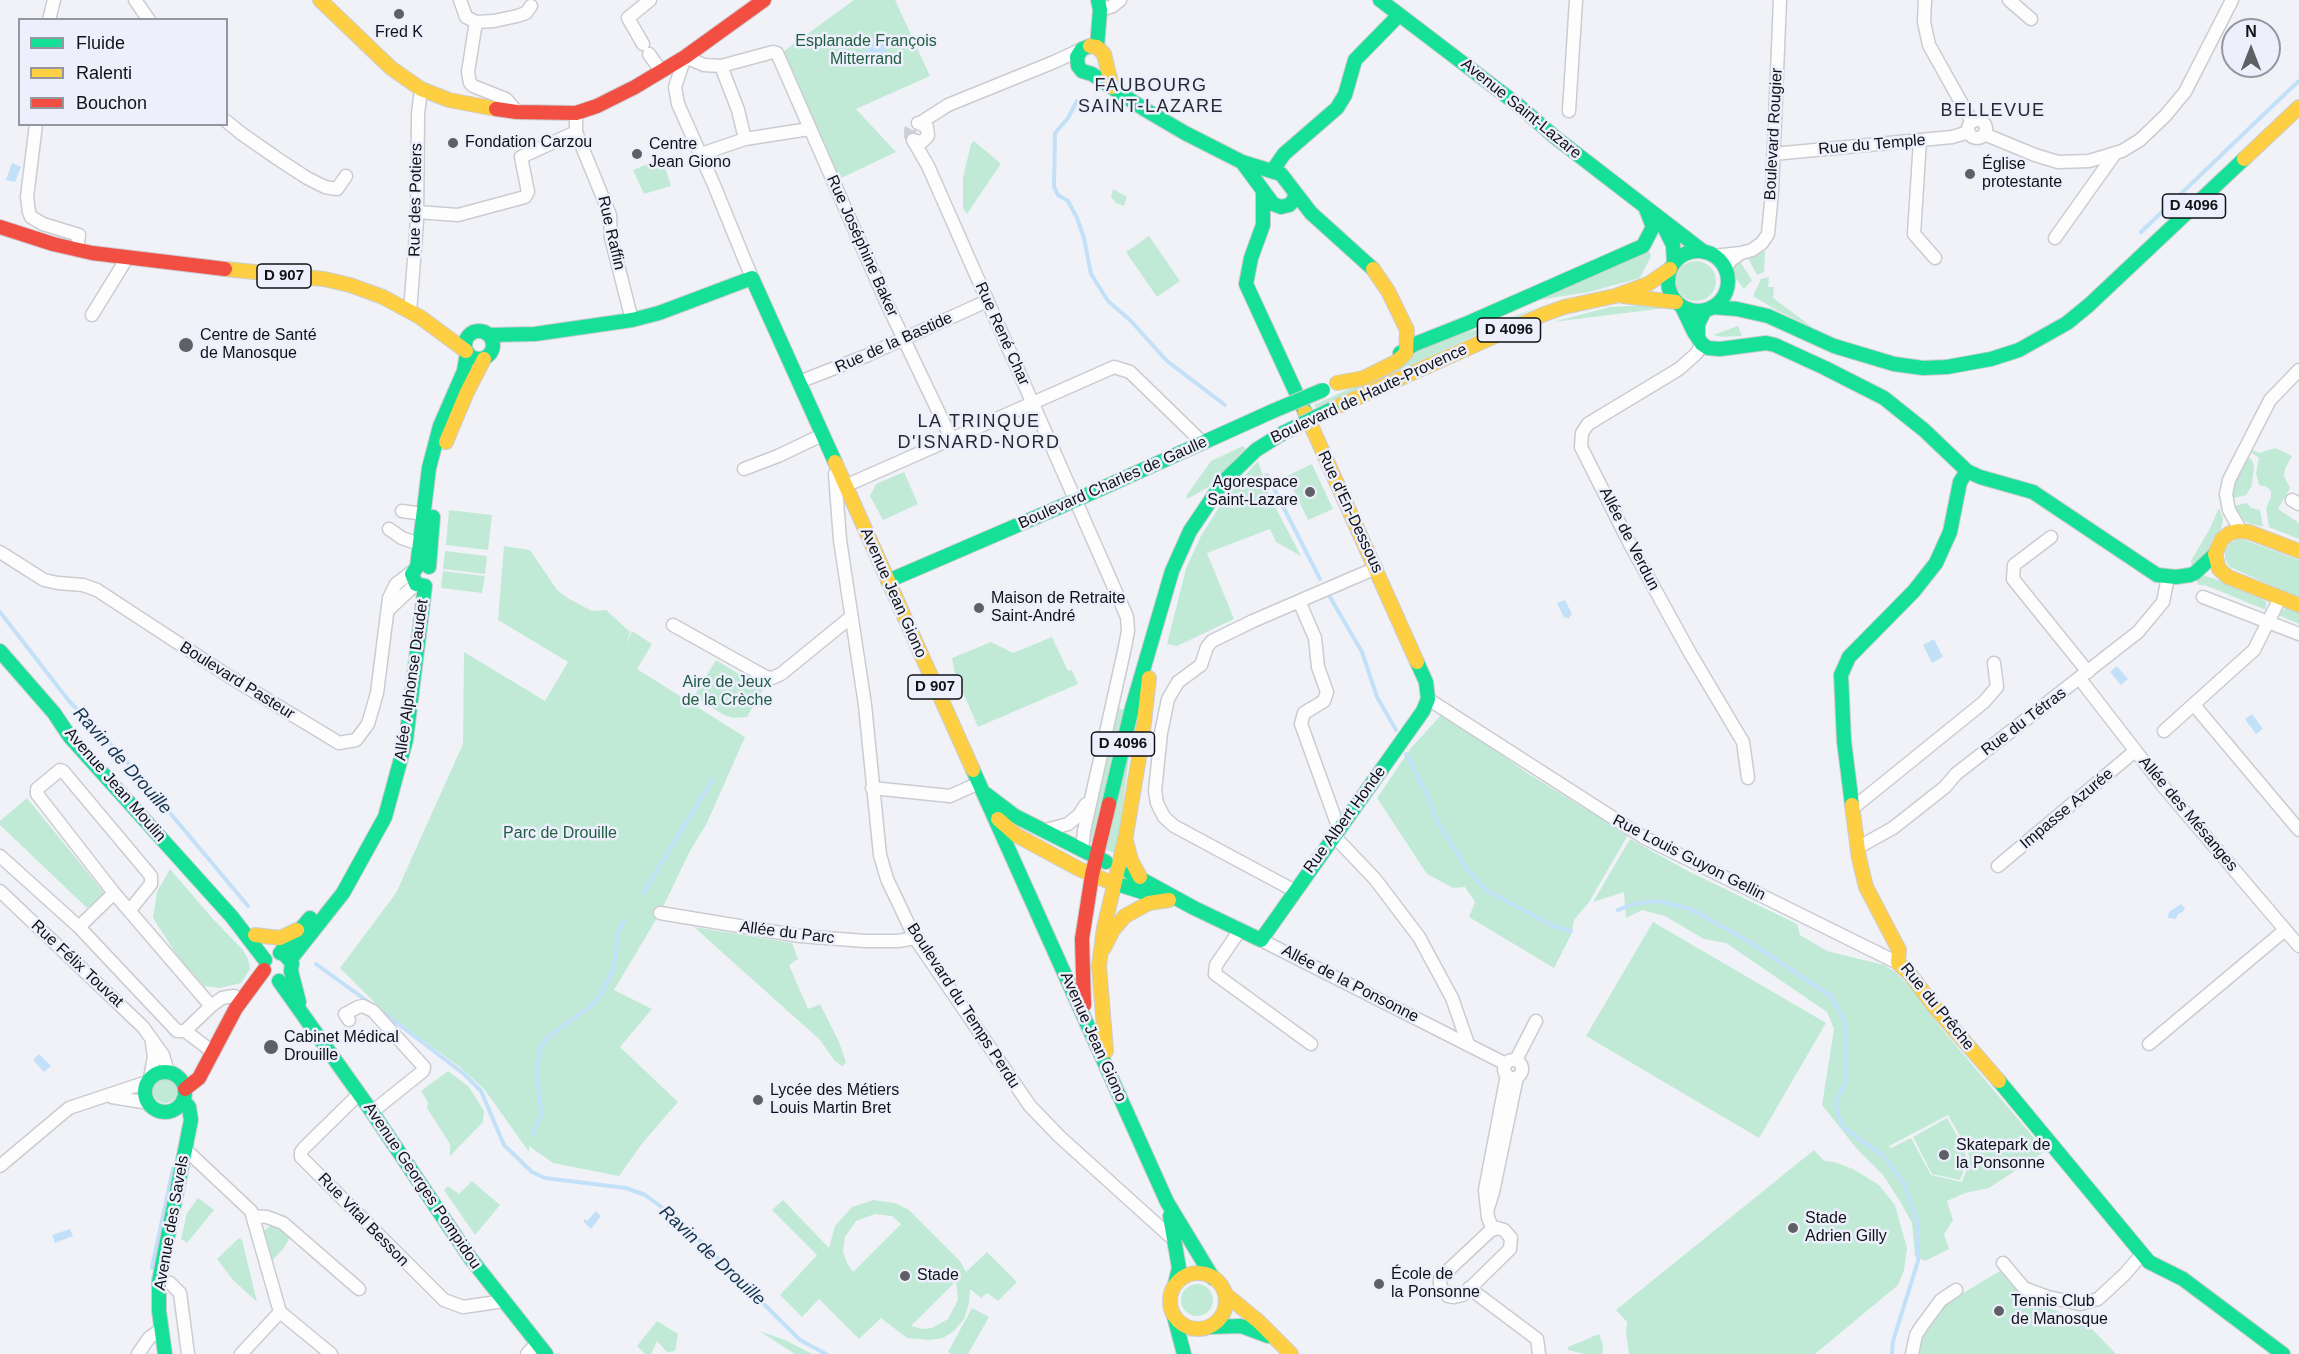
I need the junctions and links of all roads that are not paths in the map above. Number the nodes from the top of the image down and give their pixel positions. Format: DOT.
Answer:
graph roads {
  1 [pos="54,0"];
  2 [pos="135,0"];
  3 [pos="320,0"];
  4 [pos="460,0"];
  5 [pos="650,0"];
  6 [pos="765,0"];
  7 [pos="1120,0"];
  8 [pos="1380,0"];
  9 [pos="1576,0"];
  10 [pos="1780,0"];
  11 [pos="1925,0"];
  12 [pos="2009,0"];
  13 [pos="2232,0"];
  14 [pos="1099,5"];
  15 [pos="531,6"];
  16 [pos="1399,15"];
  17 [pos="50,18"];
  18 [pos="148,18"];
  19 [pos="2031,19"];
  20 [pos="472,21"];
  21 [pos="1090,47"];
  22 [pos="685,57"];
  23 [pos="1054,62"];
  24 [pos="1105,63"];
  25 [pos="721,66"];
  26 [pos="1079,68"];
  27 [pos="661,71"];
  28 [pos="1092,74"];
  29 [pos="1112,87"];
  30 [pos="421,89"];
  31 [pos="2299,107"];
  32 [pos="1569,111"];
  33 [pos="517,112"];
  34 [pos="576,113"];
  35 [pos="228,123"];
  36 [pos="36,126"];
  37 [pos="1971,127"];
  38 [pos="809,129"];
  39 [pos="576,132"];
  40 [pos="745,139"];
  41 [pos="1920,140"];
  42 [pos="701,154"];
  43 [pos="1773,154"];
  44 [pos="2114,156"];
  45 [pos="1242,162"];
  46 [pos="1270,170"];
  47 [pos="346,176"];
  48 [pos="1260,187"];
  49 [pos="1288,202"];
  50 [pos="1646,208"];
  51 [pos="417,212"];
  52 [pos="1660,220"];
  53 [pos="1263,225"];
  54 [pos="0,227"];
  55 [pos="2055,238"];
  56 [pos="77,250"];
  57 [pos="1709,254"];
  58 [pos="1741,254"];
  59 [pos="127,258"];
  60 [pos="1935,258"];
  61 [pos="1672,266"];
  62 [pos="752,278"];
  63 [pos="1733,284"];
  64 [pos="1615,296"];
  65 [pos="987,301"];
  66 [pos="1588,301"];
  67 [pos="1679,304"];
  68 [pos="1709,309"];
  69 [pos="92,315"];
  70 [pos="415,315"];
  71 [pos="1768,316"];
  72 [pos="632,320"];
  73 [pos="1468,323"];
  74 [pos="471,334"];
  75 [pos="534,334"];
  76 [pos="489,335"];
  77 [pos="904,339"];
  78 [pos="1700,341"];
  79 [pos="1408,343"];
  80 [pos="467,352"];
  81 [pos="489,355"];
  82 [pos="2299,370"];
  83 [pos="799,382"];
  84 [pos="1032,402"];
  85 [pos="822,435"];
  86 [pos="951,438"];
  87 [pos="1203,442"];
  88 [pos="833,461"];
  89 [pos="744,469"];
  90 [pos="1967,471"];
  91 [pos="845,486"];
  92 [pos="1076,501"];
  93 [pos="402,511"];
  94 [pos="2230,512"];
  95 [pos="423,514"];
  96 [pos="389,530"];
  97 [pos="2241,531"];
  98 [pos="2227,534"];
  99 [pos="2051,537"];
  100 [pos="419,544"];
  101 [pos="2299,551"];
  102 [pos="0,552"];
  103 [pos="2216,554"];
  104 [pos="1376,568"];
  105 [pos="2196,573"];
  106 [pos="420,575"];
  107 [pos="2224,575"];
  108 [pos="2168,577"];
  109 [pos="888,581"];
  110 [pos="2203,597"];
  111 [pos="1304,598"];
  112 [pos="2280,598"];
  113 [pos="2299,605"];
  114 [pos="851,617"];
  115 [pos="2269,623"];
  116 [pos="673,625"];
  117 [pos="1154,630"];
  118 [pos="2299,634"];
  119 [pos="0,651"];
  120 [pos="1994,663"];
  121 [pos="2084,676"];
  122 [pos="1428,699"];
  123 [pos="2194,705"];
  124 [pos="2164,731"];
  125 [pos="2136,751"];
  126 [pos="1748,778"];
  127 [pos="872,788"];
  128 [pos="981,788"];
  129 [pos="1093,790"];
  130 [pos="1853,808"];
  131 [pos="1015,816"];
  132 [pos="1003,830"];
  133 [pos="1046,830"];
  134 [pos="2299,830"];
  135 [pos="1336,833"];
  136 [pos="1126,835"];
  137 [pos="1857,848"];
  138 [pos="1082,850"];
  139 [pos="0,856"];
  140 [pos="1096,859"];
  141 [pos="1998,866"];
  142 [pos="1118,867"];
  143 [pos="1140,878"];
  144 [pos="1103,879"];
  145 [pos="0,891"];
  146 [pos="1295,891"];
  147 [pos="114,893"];
  148 [pos="1169,900"];
  149 [pos="1194,908"];
  150 [pos="130,910"];
  151 [pos="660,913"];
  152 [pos="232,917"];
  153 [pos="305,925"];
  154 [pos="79,927"];
  155 [pos="1240,930"];
  156 [pos="2286,930"];
  157 [pos="255,935"];
  158 [pos="915,938"];
  159 [pos="1261,940"];
  160 [pos="2299,946"];
  161 [pos="1898,963"];
  162 [pos="276,966"];
  163 [pos="1099,966"];
  164 [pos="242,1000"];
  165 [pos="211,1006"];
  166 [pos="349,1020"];
  167 [pos="1536,1020"];
  168 [pos="1089,1028"];
  169 [pos="185,1031"];
  170 [pos="151,1039"];
  171 [pos="1311,1044"];
  172 [pos="1468,1044"];
  173 [pos="2149,1044"];
  174 [pos="1106,1049"];
  175 [pos="213,1052"];
  176 [pos="204,1069"];
  177 [pos="1511,1069"];
  178 [pos="172,1073"];
  179 [pos="149,1080"];
  180 [pos="1113,1083"];
  181 [pos="359,1094"];
  182 [pos="184,1095"];
  183 [pos="104,1096"];
  184 [pos="148,1103"];
  185 [pos="172,1110"];
  186 [pos="372,1112"];
  187 [pos="190,1128"];
  188 [pos="185,1149"];
  189 [pos="0,1166"];
  190 [pos="1167,1202"];
  191 [pos="253,1216"];
  192 [pos="1493,1229"];
  193 [pos="1175,1241"];
  194 [pos="2145,1258"];
  195 [pos="2003,1263"];
  196 [pos="1214,1278"];
  197 [pos="159,1281"];
  198 [pos="1175,1284"];
  199 [pos="1470,1288"];
  200 [pos="359,1290"];
  201 [pos="1956,1290"];
  202 [pos="1225,1294"];
  203 [pos="504,1301"];
  204 [pos="280,1312"];
  205 [pos="1174,1316"];
  206 [pos="1206,1328"];
  207 [pos="161,1329"];
  208 [pos="1275,1339"];
  209 [pos="537,1343"];
  210 [pos="138,1354"];
  211 [pos="165,1354"];
  212 [pos="188,1354"];
  213 [pos="242,1354"];
  214 [pos="331,1354"];
  215 [pos="527,1354"];
  216 [pos="546,1354"];
  217 [pos="1184,1354"];
  218 [pos="1190,1354"];
  219 [pos="1291,1354"];
  220 [pos="1539,1354"];
  221 [pos="1912,1354"];
  222 [pos="2283,1354"];
  1 -- 17 [label="street"];
  2 -- 18 [label="street"];
  3 -- 30 [label="street"];
  4 -- 20 [label="street"];
  5 -- 27 [label="street"];
  6 -- 22 [label="street"];
  7 -- 14 [label="street"];
  8 -- 16 [label="street, Avenue Saint-Lazare"];
  9 -- 32 [label="street"];
  10 -- 43 [label="street, Boulevard Rougier"];
  11 -- 37 [label="street"];
  12 -- 19 [label="street"];
  13 -- 44 [label="street"];
  14 -- 21 [label="street"];
  15 -- 20 [label="street"];
  16 -- 46 [label="street"];
  16 -- 50 [label="street, Avenue Saint-Lazare"];
  20 -- 33 [label="street"];
  21 -- 23 [label="street"];
  21 -- 24 [label="street"];
  21 -- 26 [label="street"];
  22 -- 25 [label="street"];
  22 -- 27 [label="street"];
  22 -- 42 [label="street, Avenue Jean Giono"];
  23 -- 26 [label="street"];
  23 -- 65 [label="street, Rue René Char"];
  24 -- 28 [label="street"];
  24 -- 29 [label="street"];
  25 -- 38 [label="street, Rue Joséphine Baker"];
  25 -- 40 [label="street"];
  26 -- 28 [label="street"];
  27 -- 34 [label="street"];
  28 -- 29 [label="street"];
  29 -- 45 [label="street"];
  30 -- 33 [label="street"];
  30 -- 51 [label="street, Rue des Potiers"];
  31 -- 71 [label="street, D 4096"];
  33 -- 34 [label="street"];
  34 -- 39 [label="street, Rue Raffin"];
  35 -- 47 [label="street"];
  36 -- 56 [label="street"];
  37 -- 41 [label="street, Rue du Temple"];
  37 -- 44 [label="street, Rue du Temple"];
  38 -- 40 [label="street"];
  38 -- 77 [label="street, Rue Joséphine Baker"];
  39 -- 51 [label="street"];
  39 -- 72 [label="street, Rue Raffin"];
  40 -- 42 [label="street"];
  41 -- 43 [label="street, Rue du Temple"];
  41 -- 60 [label="street"];
  42 -- 62 [label="street, Avenue Jean Giono"];
  43 -- 58 [label="street, Boulevard Rougier"];
  44 -- 55 [label="street"];
  45 -- 46 [label="street"];
  45 -- 48 [label="street"];
  46 -- 48 [label="street"];
  46 -- 49 [label="street"];
  48 -- 49 [label="street"];
  48 -- 53 [label="street, Rue d'En-Dessous"];
  49 -- 53 [label="street, Rue d'En-Dessous"];
  49 -- 79 [label="street"];
  50 -- 52 [label="street, Avenue Saint-Lazare"];
  50 -- 73 [label="street, Boulevard Charles de Gaulle"];
  51 -- 70 [label="street, Rue des Potiers"];
  52 -- 57 [label="street, Avenue Saint-Lazare"];
  52 -- 61 [label="street"];
  53 -- 104 [label="street, Rue d'En-Dessous"];
  54 -- 56 [label="street, D 907"];
  56 -- 59 [label="street, D 907"];
  57 -- 58 [label="street, Boulevard Rougier"];
  57 -- 61 [label="street"];
  57 -- 63 [label="street"];
  58 -- 63 [label="street, Boulevard Rougier"];
  59 -- 69 [label="street"];
  59 -- 70 [label="street, D 907"];
  61 -- 64 [label="street, Boulevard de Haute-Provence / D 4096"];
  61 -- 67 [label="street"];
  62 -- 72 [label="street"];
  62 -- 83 [label="street, Avenue Jean Giono / D 907"];
  63 -- 68 [label="street"];
  63 -- 71 [label="street, D 4096"];
  64 -- 66 [label="street, Boulevard de Haute-Provence / D 4096"];
  64 -- 67 [label="street, Boulevard de Haute-Provence / D 4096"];
  65 -- 77 [label="street, Rue de la Bastide"];
  65 -- 84 [label="street, Rue René Char"];
  66 -- 73 [label="street"];
  66 -- 117 [label="street, Boulevard de Haute-Provence / D 4096, bridge"];
  67 -- 68 [label="street"];
  67 -- 78 [label="street"];
  68 -- 71 [label="street, D 4096"];
  68 -- 78 [label="street"];
  70 -- 74 [label="street, D 907"];
  70 -- 80 [label="street"];
  72 -- 75 [label="street"];
  73 -- 79 [label="street, Boulevard Charles de Gaulle"];
  74 -- 76 [label="street"];
  74 -- 80 [label="street"];
  75 -- 76 [label="street"];
  75 -- 81 [label="street"];
  76 -- 81 [label="street"];
  77 -- 83 [label="street, Rue de la Bastide"];
  77 -- 86 [label="street, Rue Joséphine Baker"];
  78 -- 90 [label="street"];
  78 -- 126 [label="street, Allée de Verdun"];
  79 -- 87 [label="street, Boulevard Charles de Gaulle, bridge"];
  80 -- 81 [label="street"];
  80 -- 95 [label="street, Allée Alphonse Daudet"];
  81 -- 106 [label="street, Allée Alphonse Daudet"];
  82 -- 94 [label="street"];
  83 -- 85 [label="street, Avenue Jean Giono / D 907"];
  84 -- 86 [label="street"];
  84 -- 87 [label="street"];
  84 -- 92 [label="street, Rue René Char"];
  85 -- 88 [label="street, Avenue Jean Giono / D 907"];
  85 -- 89 [label="street"];
  86 -- 91 [label="street"];
  87 -- 92 [label="street, Boulevard Charles de Gaulle"];
  88 -- 91 [label="street, Avenue Jean Giono / D 907"];
  88 -- 114 [label="street, Boulevard du Temps Perdu"];
  90 -- 108 [label="street"];
  90 -- 130 [label="street, Rue du Prêche"];
  91 -- 109 [label="street, Avenue Jean Giono / D 907"];
  92 -- 109 [label="street, Boulevard Charles de Gaulle"];
  92 -- 129 [label="street, Rue René Char"];
  93 -- 95 [label="street"];
  94 -- 97 [label="street"];
  94 -- 98 [label="street"];
  95 -- 100 [label="street, Allée Alphonse Daudet"];
  96 -- 100 [label="street"];
  97 -- 98 [label="street"];
  97 -- 101 [label="street"];
  98 -- 103 [label="street"];
  99 -- 121 [label="street, Allée des Mésanges"];
  100 -- 106 [label="street, Allée Alphonse Daudet"];
  102 -- 106 [label="street, Boulevard Pasteur"];
  103 -- 105 [label="street"];
  103 -- 107 [label="street"];
  104 -- 111 [label="street"];
  104 -- 122 [label="street, Rue d'En-Dessous"];
  105 -- 107 [label="street"];
  105 -- 108 [label="street"];
  106 -- 153 [label="street, Allée Alphonse Daudet"];
  106 -- 162 [label="street, Allée Alphonse Daudet"];
  107 -- 112 [label="street"];
  108 -- 121 [label="street, Rue du Tétras"];
  109 -- 128 [label="street, Avenue Jean Giono / D 907"];
  110 -- 115 [label="street"];
  111 -- 135 [label="street"];
  111 -- 146 [label="street"];
  112 -- 113 [label="street"];
  112 -- 115 [label="street"];
  114 -- 116 [label="street"];
  114 -- 127 [label="street, Boulevard du Temps Perdu"];
  115 -- 118 [label="street"];
  115 -- 123 [label="street"];
  117 -- 136 [label="street, Boulevard de Haute-Provence / D 4096"];
  117 -- 140 [label="street, Boulevard de Haute-Provence / D 4096"];
  119 -- 152 [label="street, Avenue Jean Moulin"];
  120 -- 130 [label="street"];
  121 -- 125 [label="street, Allée des Mésanges"];
  121 -- 137 [label="street, Rue du Tétras"];
  122 -- 135 [label="street, Rue Albert Honde"];
  122 -- 161 [label="street, Rue Louis Guyon Gellin"];
  123 -- 124 [label="street"];
  123 -- 134 [label="street"];
  125 -- 141 [label="street, Impasse Azurée"];
  125 -- 156 [label="street, Allée des Mésanges"];
  127 -- 128 [label="street"];
  127 -- 158 [label="street, Boulevard du Temps Perdu"];
  128 -- 131 [label="street, D 907"];
  128 -- 132 [label="street, Avenue Jean Giono / D 907"];
  129 -- 133 [label="street"];
  129 -- 138 [label="street, Rue René Char"];
  130 -- 137 [label="street, Rue du Prêche"];
  131 -- 132 [label="street"];
  131 -- 133 [label="street, D 907"];
  132 -- 144 [label="street, D 907"];
  132 -- 168 [label="street, Avenue Jean Giono / D 907"];
  133 -- 138 [label="street, D 907"];
  135 -- 146 [label="street, Rue Albert Honde"];
  135 -- 172 [label="street"];
  136 -- 142 [label="street, Boulevard de Haute-Provence / D 4096"];
  136 -- 143 [label="street"];
  137 -- 161 [label="street, Rue du Prêche"];
  138 -- 140 [label="street, D 907"];
  139 -- 154 [label="street"];
  140 -- 142 [label="street, Allée de la Ponsonne"];
  140 -- 144 [label="street, D 4096"];
  142 -- 143 [label="street, Allée de la Ponsonne"];
  142 -- 144 [label="street, D 4096"];
  143 -- 149 [label="street, Allée de la Ponsonne"];
  144 -- 148 [label="street, Allée de la Ponsonne"];
  144 -- 163 [label="street, D 4096"];
  144 -- 168 [label="street, D 4096"];
  144 -- 174 [label="street"];
  145 -- 170 [label="street, Rue Félix Touvat"];
  146 -- 159 [label="street, Rue Albert Honde"];
  147 -- 150 [label="street"];
  147 -- 150 [label="street"];
  147 -- 154 [label="street"];
  148 -- 149 [label="street, Allée de la Ponsonne"];
  148 -- 163 [label="street"];
  149 -- 155 [label="street, Allée de la Ponsonne"];
  150 -- 165 [label="street"];
  151 -- 158 [label="street, Allée du Parc"];
  152 -- 157 [label="street, Avenue Jean Moulin"];
  152 -- 162 [label="street, Avenue Jean Moulin"];
  153 -- 157 [label="street"];
  153 -- 162 [label="street, Allée Alphonse Daudet"];
  154 -- 169 [label="street"];
  155 -- 159 [label="street, Allée de la Ponsonne"];
  155 -- 171 [label="street"];
  156 -- 160 [label="street, Allée des Mésanges"];
  156 -- 173 [label="street"];
  157 -- 162 [label="street, Avenue Jean Moulin"];
  158 -- 193 [label="street, Boulevard du Temps Perdu"];
  159 -- 172 [label="street, Allée de la Ponsonne"];
  161 -- 194 [label="street, Rue du Prêche"];
  162 -- 164 [label="street"];
  162 -- 181 [label="street, Avenue Georges Pompidou"];
  163 -- 174 [label="street, D 4096"];
  164 -- 165 [label="street"];
  164 -- 175 [label="street"];
  165 -- 169 [label="street"];
  166 -- 186 [label="street"];
  167 -- 177 [label="street"];
  168 -- 180 [label="street, Avenue Jean Giono / D 4096"];
  169 -- 175 [label="street"];
  170 -- 178 [label="street, Rue Félix Touvat"];
  170 -- 179 [label="street"];
  172 -- 177 [label="street, Allée de la Ponsonne"];
  174 -- 180 [label="street, D 4096"];
  175 -- 176 [label="street"];
  176 -- 178 [label="street"];
  176 -- 182 [label="street"];
  177 -- 192 [label="street"];
  178 -- 179 [label="street"];
  178 -- 182 [label="street"];
  179 -- 183 [label="street"];
  179 -- 184 [label="street"];
  180 -- 190 [label="street, Avenue Jean Giono / D 4096"];
  181 -- 186 [label="street, Avenue Georges Pompidou"];
  181 -- 203 [label="street, Rue Vital Besson"];
  182 -- 185 [label="street"];
  182 -- 187 [label="street, Avenue des Savels"];
  183 -- 184 [label="street"];
  183 -- 189 [label="street"];
  184 -- 185 [label="street"];
  185 -- 187 [label="street"];
  186 -- 203 [label="street, Avenue Georges Pompidou"];
  187 -- 188 [label="street, Avenue des Savels"];
  188 -- 191 [label="street"];
  188 -- 197 [label="street, Avenue des Savels"];
  190 -- 193 [label="street, Avenue Jean Giono / D 4096"];
  190 -- 196 [label="street, Avenue Jean Giono / D 4096"];
  191 -- 200 [label="street"];
  191 -- 204 [label="street"];
  192 -- 199 [label="street"];
  192 -- 199 [label="street"];
  193 -- 198 [label="street, Avenue Jean Giono / D 4096"];
  194 -- 195 [label="street"];
  194 -- 222 [label="street, Rue du Prêche"];
  196 -- 198 [label="street"];
  196 -- 202 [label="street"];
  197 -- 207 [label="street, Avenue des Savels"];
  197 -- 212 [label="street"];
  198 -- 205 [label="street"];
  199 -- 220 [label="street"];
  201 -- 221 [label="street"];
  202 -- 206 [label="street"];
  202 -- 208 [label="street"];
  203 -- 209 [label="street, Avenue Georges Pompidou"];
  204 -- 213 [label="street"];
  204 -- 214 [label="street"];
  205 -- 206 [label="street"];
  205 -- 217 [label="street"];
  206 -- 208 [label="street"];
  206 -- 218 [label="street"];
  207 -- 210 [label="street"];
  207 -- 211 [label="street, Avenue des Savels"];
  208 -- 219 [label="street"];
  209 -- 215 [label="street"];
  209 -- 216 [label="street, Avenue Georges Pompidou"];
}
